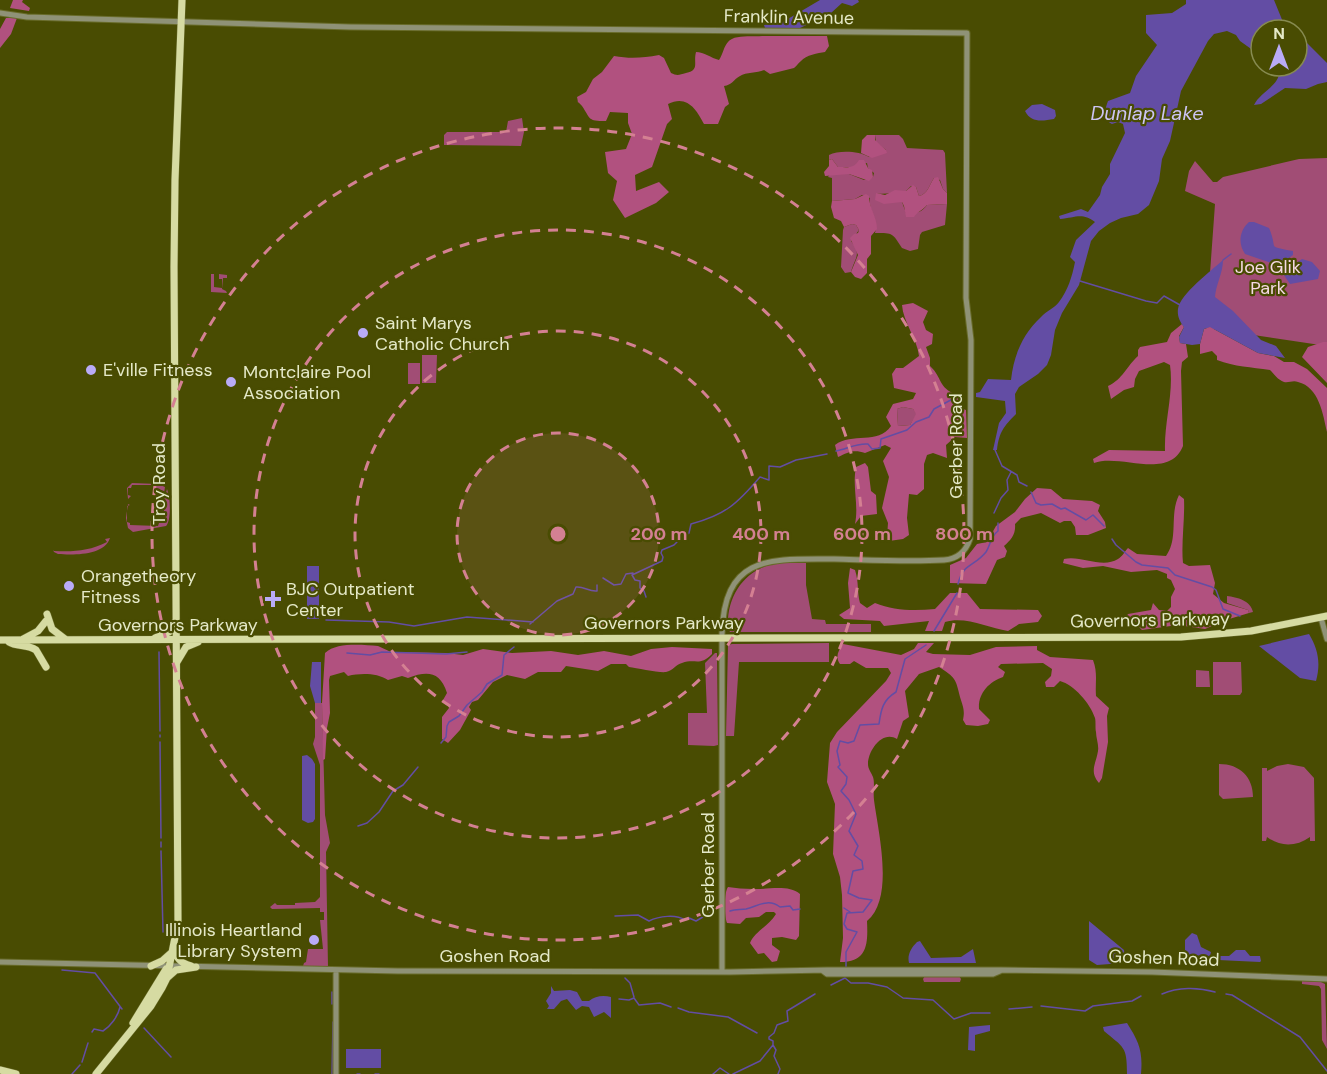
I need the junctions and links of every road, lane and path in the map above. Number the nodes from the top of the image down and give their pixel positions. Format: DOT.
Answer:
graph roads {
  1 [pos="182,0"];
  2 [pos="0,13"];
  3 [pos="181,21"];
  4 [pos="967,33"];
  5 [pos="1324,617"];
  6 [pos="175,621"];
  7 [pos="722,638"];
  8 [pos="1327,639"];
  9 [pos="3,640"];
  10 [pos="19,640"];
  11 [pos="68,640"];
  12 [pos="150,640"];
  13 [pos="175,640"];
  14 [pos="204,640"];
  15 [pos="176,664"];
  16 [pos="46,667"];
  17 [pos="174,948"];
  18 [pos="0,962"];
  19 [pos="151,966"];
  20 [pos="168,966"];
  21 [pos="195,967"];
  22 [pos="336,970"];
  23 [pos="722,972"];
  24 [pos="167,978"];
  25 [pos="1327,979"];
  26 [pos="158,982"];
  27 [pos="133,1026"];
  28 [pos="0,1070"];
  29 [pos="16,1074"];
  30 [pos="96,1074"];
  31 [pos="336,1074"];
  1 -- 3 [label="main road, Troy Road"];
  2 -- 3 [label="street, Franklin Avenue"];
  3 -- 4 [label="street, Franklin Avenue"];
  3 -- 6 [label="main road, Troy Road"];
  4 -- 7 [label="street, Gerber Road"];
  5 -- 7 [label="main road, Governors Parkway"];
  5 -- 8 [label="street"];
  6 -- 12 [label="main road"];
  6 -- 13 [label="main road, Troy Road"];
  7 -- 14 [label="main road, Governors Parkway"];
  7 -- 23 [label="street, Gerber Road"];
  9 -- 10 [label="main road, Governors Parkway"];
  9 -- 16 [label="main road"];
  10 -- 11 [label="main road, Governors Parkway"];
  10 -- 11 [label="main road"];
  11 -- 12 [label="main road, Governors Parkway"];
  12 -- 13 [label="main road, Governors Parkway"];
  13 -- 14 [label="main road, Governors Parkway"];
  13 -- 15 [label="main road, Troy Road"];
  14 -- 15 [label="main road"];
  15 -- 17 [label="main road, Troy Road"];
  17 -- 19 [label="main road"];
  17 -- 20 [label="main road, Troy Road"];
  17 -- 21 [label="main road"];
  18 -- 19 [label="street, Goshen Road"];
  19 -- 20 [label="street, Goshen Road"];
  19 -- 26 [label="main road"];
  20 -- 21 [label="street, Goshen Road"];
  20 -- 24 [label="main road, Troy Road"];
  20 -- 26 [label="main road, Troy Road"];
  21 -- 22 [label="street, Goshen Road"];
  21 -- 24 [label="main road"];
  22 -- 23 [label="street, Goshen Road"];
  22 -- 31 [label="street"];
  23 -- 25 [label="street, Goshen Road"];
  24 -- 27 [label="main road, Troy Road"];
  26 -- 27 [label="main road, Troy Road"];
  27 -- 30 [label="main road, Troy Road"];
  28 -- 29 [label="main road"];
}
